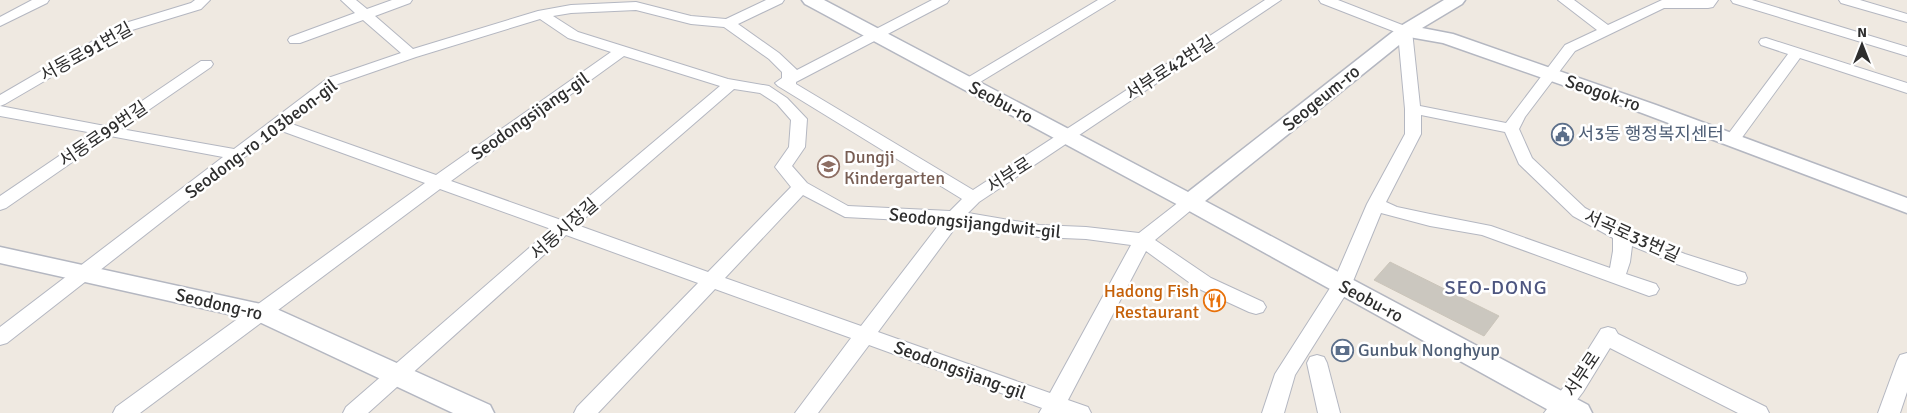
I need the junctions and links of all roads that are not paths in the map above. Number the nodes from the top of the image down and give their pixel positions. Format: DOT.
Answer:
graph roads {
  1 [pos="42,0"];
  2 [pos="203,0"];
  3 [pos="348,0"];
  4 [pos="405,0"];
  5 [pos="592,0"];
  6 [pos="777,0"];
  7 [pos="812,0"];
  8 [pos="942,0"];
  9 [pos="1108,0"];
  10 [pos="1274,0"];
  11 [pos="1326,0"];
  12 [pos="1456,0"];
  13 [pos="1565,0"];
  14 [pos="1711,0"];
  15 [pos="1738,0"];
  16 [pos="1846,0"];
  17 [pos="571,9"];
  18 [pos="365,14"];
  19 [pos="543,14"];
  20 [pos="1907,18"];
  21 [pos="0,22"];
  22 [pos="728,23"];
  23 [pos="1405,31"];
  24 [pos="1608,31"];
  25 [pos="877,35"];
  26 [pos="295,40"];
  27 [pos="1766,42"];
  28 [pos="623,50"];
  29 [pos="1797,52"];
  30 [pos="1907,52"];
  31 [pos="411,54"];
  32 [pos="206,64"];
  33 [pos="1550,75"];
  34 [pos="790,78"];
  35 [pos="731,84"];
  36 [pos="967,84"];
  37 [pos="1907,88"];
  38 [pos="764,89"];
  39 [pos="0,101"];
  40 [pos="1413,110"];
  41 [pos="0,111"];
  42 [pos="278,124"];
  43 [pos="1511,129"];
  44 [pos="108,131"];
  45 [pos="1066,138"];
  46 [pos="1732,140"];
  47 [pos="237,155"];
  48 [pos="438,182"];
  49 [pos="801,187"];
  50 [pos="973,198"];
  51 [pos="1190,202"];
  52 [pos="0,204"];
  53 [pos="1376,204"];
  54 [pos="1907,206"];
  55 [pos="954,217"];
  56 [pos="564,227"];
  57 [pos="1622,235"];
  58 [pos="1144,240"];
  59 [pos="0,255"];
  60 [pos="83,274"];
  61 [pos="1615,277"];
  62 [pos="1738,278"];
  63 [pos="712,280"];
  64 [pos="1341,286"];
  65 [pos="1649,289"];
  66 [pos="1256,307"];
  67 [pos="262,312"];
  68 [pos="864,335"];
  69 [pos="0,338"];
  70 [pos="1907,361"];
  71 [pos="1317,363"];
  72 [pos="398,375"];
  73 [pos="1053,409"];
  74 [pos="1565,410"];
  75 [pos="124,413"];
  76 [pos="354,413"];
  77 [pos="480,413"];
  78 [pos="585,413"];
  79 [pos="806,413"];
  80 [pos="1080,413"];
  81 [pos="1273,413"];
  82 [pos="1329,413"];
  83 [pos="1758,413"];
  84 [pos="1889,413"];
  1 -- 21 [label="street"];
  2 -- 39 [label="street, 서동로91번길"];
  3 -- 18 [label="street"];
  4 -- 18 [label="street"];
  5 -- 17 [label="street"];
  6 -- 22 [label="street"];
  7 -- 25 [label="street, Seobu-ro"];
  8 -- 25 [label="street"];
  9 -- 36 [label="street"];
  10 -- 45 [label="street, 서부로42번길"];
  11 -- 23 [label="street, Seogok-ro"];
  12 -- 23 [label="street, Seogeum-ro"];
  13 -- 24 [label="street"];
  14 -- 24 [label="street"];
  15 -- 30 [label="street"];
  16 -- 20 [label="street"];
  17 -- 19 [label="street, Seodong-ro 103beon-gil"];
  17 -- 22 [label="street"];
  18 -- 26 [label="street"];
  18 -- 31 [label="street"];
  19 -- 28 [label="street, Seodongsijangdwit-gil"];
  19 -- 31 [label="street, Seodong-ro 103beon-gil"];
  22 -- 34 [label="street"];
  23 -- 33 [label="street, Seogok-ro"];
  23 -- 40 [label="street"];
  23 -- 51 [label="street, Seogeum-ro"];
  24 -- 33 [label="street"];
  25 -- 34 [label="street"];
  25 -- 36 [label="street, Seobu-ro"];
  27 -- 29 [label="street"];
  28 -- 35 [label="street, Seodongsijangdwit-gil"];
  28 -- 48 [label="street, Seodongsijang-gil"];
  29 -- 37 [label="street"];
  29 -- 46 [label="street"];
  31 -- 42 [label="street, Seodong-ro 103beon-gil"];
  32 -- 44 [label="street, 서동로99번길"];
  33 -- 43 [label="street"];
  33 -- 46 [label="street, Seogok-ro"];
  34 -- 38 [label="street"];
  34 -- 50 [label="street"];
  35 -- 38 [label="street, Seodongsijangdwit-gil"];
  35 -- 56 [label="street, 서동시장길"];
  36 -- 45 [label="street, Seobu-ro"];
  38 -- 49 [label="street, Seodongsijangdwit-gil"];
  40 -- 43 [label="street"];
  40 -- 53 [label="street"];
  41 -- 44 [label="street"];
  42 -- 47 [label="street, Seodong-ro 103beon-gil"];
  42 -- 48 [label="street, Seodongsijang-gil"];
  43 -- 57 [label="street, 서곡로33번길"];
  44 -- 47 [label="street"];
  44 -- 52 [label="street, 서동로99번길"];
  45 -- 50 [label="street, 서부로"];
  45 -- 51 [label="street, Seobu-ro"];
  46 -- 54 [label="street, Seogok-ro"];
  47 -- 60 [label="street, Seodong-ro 103beon-gil"];
  48 -- 56 [label="street, Seodongsijang-gil"];
  48 -- 67 [label="street, Seodongsijang-gil"];
  49 -- 55 [label="street, Seodongsijangdwit-gil"];
  49 -- 63 [label="street"];
  50 -- 55 [label="street, 서부로"];
  51 -- 58 [label="street"];
  51 -- 64 [label="street, Seobu-ro"];
  53 -- 61 [label="street"];
  53 -- 64 [label="street"];
  55 -- 58 [label="street, Seodongsijangdwit-gil"];
  55 -- 68 [label="street"];
  56 -- 63 [label="street, Seodongsijang-gil"];
  56 -- 72 [label="street, 서동시장길"];
  57 -- 61 [label="street"];
  57 -- 62 [label="street, 서곡로33번길"];
  58 -- 66 [label="street, Seodongsijangdwit-gil"];
  58 -- 73 [label="street"];
  59 -- 60 [label="street, Seodong-ro"];
  60 -- 67 [label="street, Seodong-ro"];
  60 -- 69 [label="street, Seodong-ro 103beon-gil"];
  61 -- 65 [label="street"];
  63 -- 68 [label="street, Seodongsijang-gil"];
  63 -- 78 [label="street"];
  64 -- 74 [label="street, Seobu-ro"];
  64 -- 81 [label="street"];
  67 -- 72 [label="street, Seodong-ro"];
  67 -- 75 [label="street, Seodongsijang-gil"];
  68 -- 73 [label="street, Seodongsijang-gil"];
  68 -- 79 [label="street"];
  70 -- 84 [label="street"];
  71 -- 82 [label="street"];
  72 -- 76 [label="street, 서동시장길"];
  72 -- 77 [label="street, Seodong-ro"];
  73 -- 80 [label="street, Seodongsijang-gil"];
  74 -- 83 [label="street, 서부로"];
}
